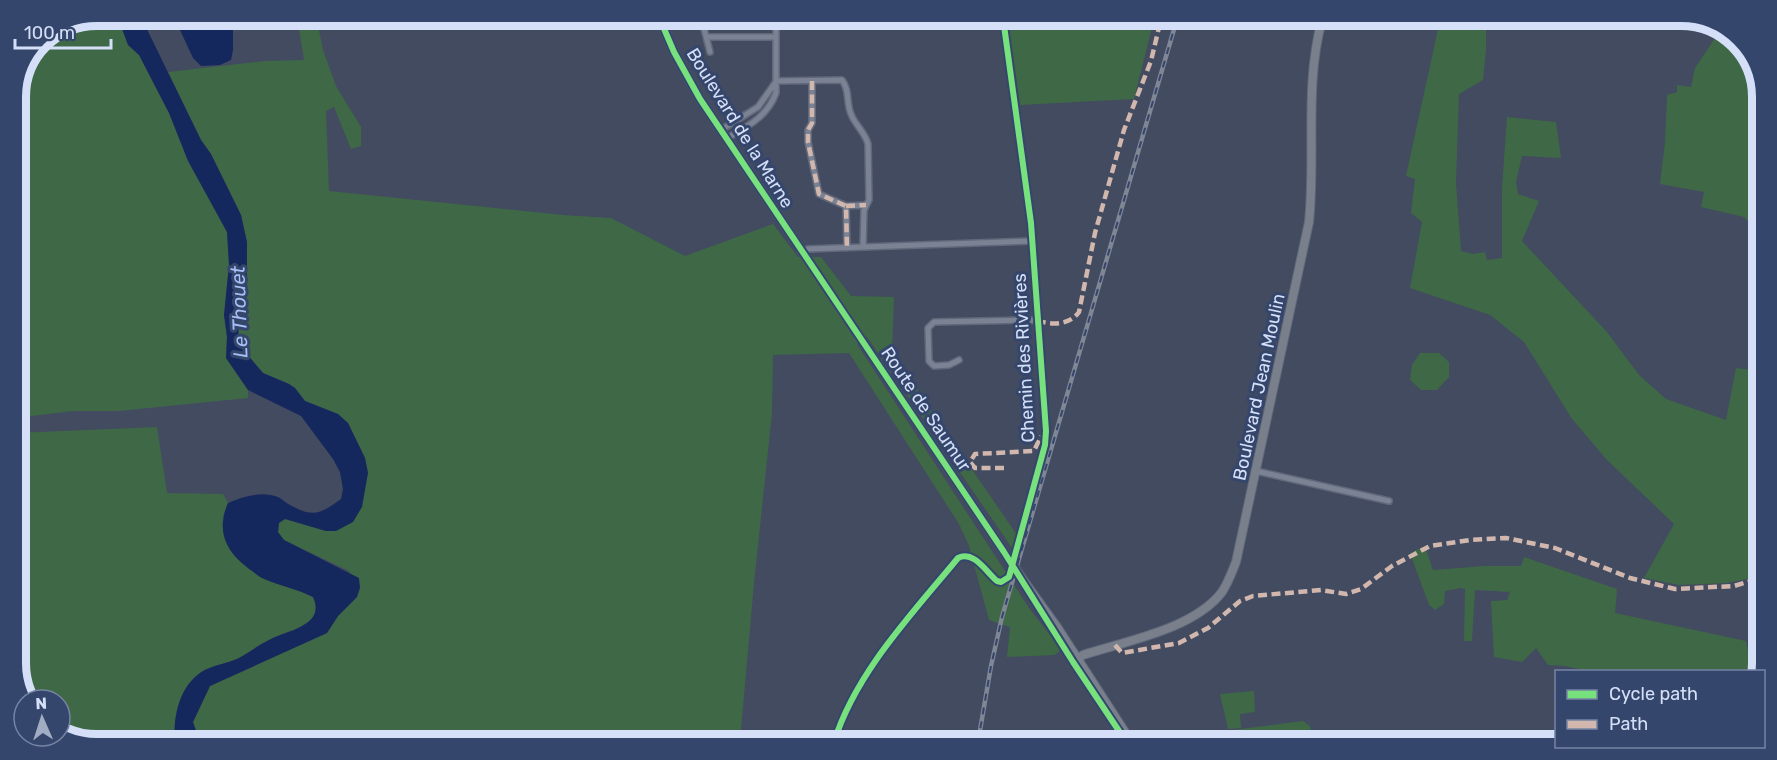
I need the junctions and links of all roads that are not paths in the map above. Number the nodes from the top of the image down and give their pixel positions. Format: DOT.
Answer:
graph roads {
  1 [pos="663,26"];
  2 [pos="704,26"];
  3 [pos="776,26"];
  4 [pos="1004,26"];
  5 [pos="1321,26"];
  6 [pos="707,37"];
  7 [pos="776,37"];
  8 [pos="710,52"];
  9 [pos="776,81"];
  10 [pos="812,81"];
  11 [pos="721,130"];
  12 [pos="726,139"];
  13 [pos="846,206"];
  14 [pos="866,206"];
  15 [pos="1033,241"];
  16 [pos="863,247"];
  17 [pos="847,248"];
  18 [pos="801,252"];
  19 [pos="1037,320"];
  20 [pos="960,360"];
  21 [pos="1256,471"];
  22 [pos="1389,501"];
  23 [pos="1075,660"];
  24 [pos="837,734"];
  25 [pos="1121,734"];
  26 [pos="1126,734"];
  1 -- 11 [label="main road, Boulevard de la Marne"];
  2 -- 6 [label="street"];
  3 -- 7 [label="street"];
  4 -- 15 [label="street, Chemin des Rivières"];
  5 -- 21 [label="main road, Boulevard Jean Moulin"];
  6 -- 7 [label="street"];
  6 -- 8 [label="street"];
  7 -- 9 [label="street"];
  9 -- 10 [label="street"];
  9 -- 11 [label="street"];
  9 -- 12 [label="street"];
  10 -- 13 [label="street"];
  10 -- 14 [label="street"];
  11 -- 12 [label="main road, Boulevard de la Marne"];
  12 -- 18 [label="main road, Boulevard de la Marne"];
  13 -- 14 [label="street"];
  13 -- 17 [label="street"];
  14 -- 16 [label="street"];
  15 -- 16 [label="street"];
  15 -- 19 [label="street, Chemin des Rivières"];
  16 -- 17 [label="street"];
  17 -- 18 [label="street"];
  18 -- 23 [label="main road, Route de Saumur, bridge"];
  19 -- 20 [label="street"];
  19 -- 24 [label="street, Chemin des Rivières"];
  21 -- 22 [label="street"];
  21 -- 23 [label="main road, Boulevard Jean Moulin"];
  23 -- 25 [label="main road, Route de Saumur"];
  23 -- 26 [label="main road, Route de Saumur"];
}
